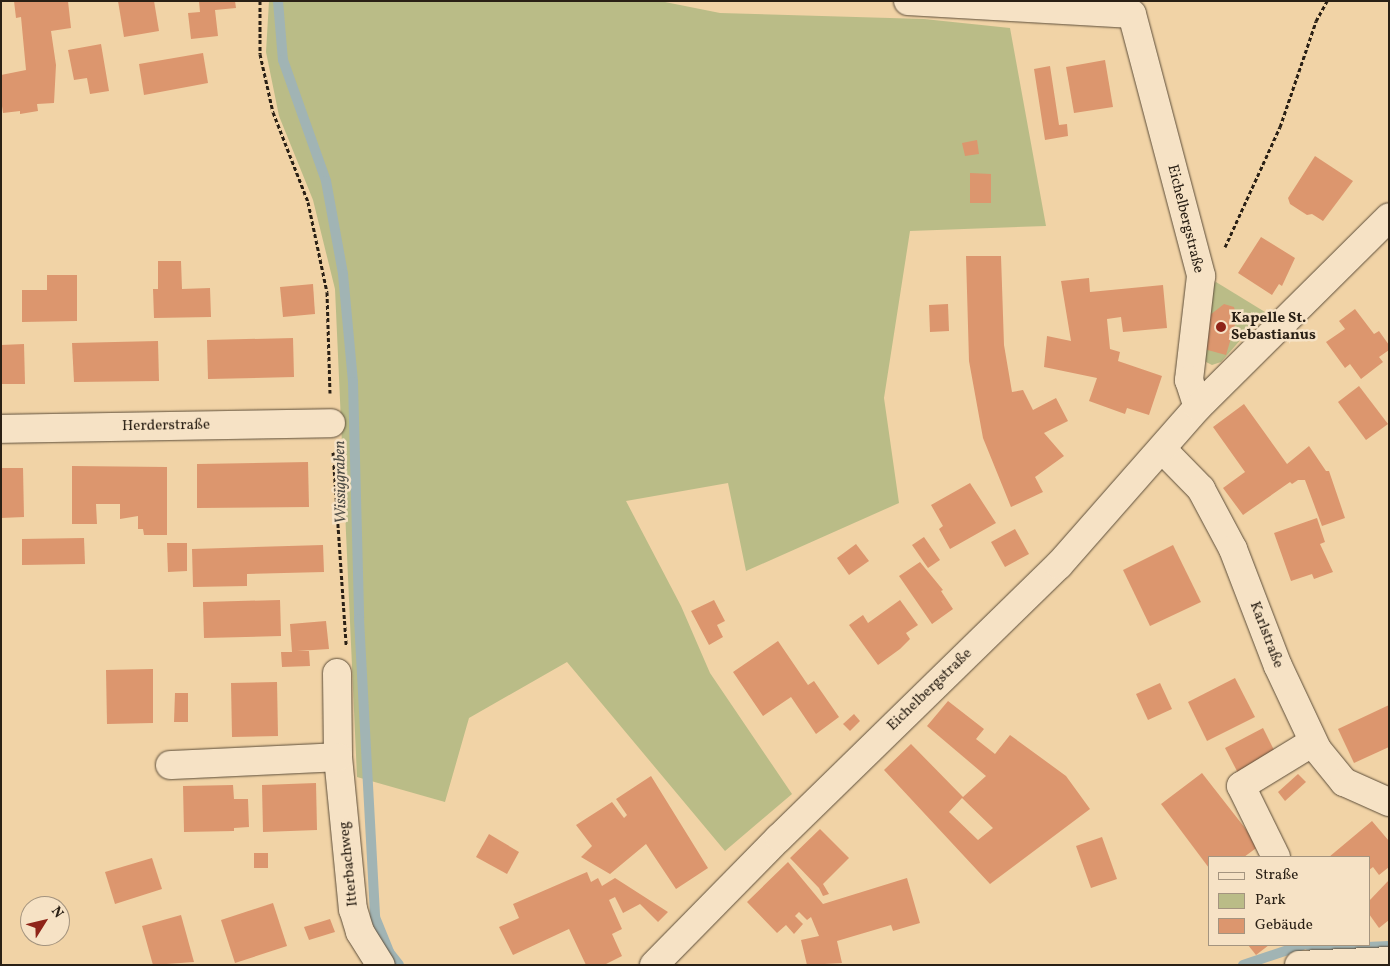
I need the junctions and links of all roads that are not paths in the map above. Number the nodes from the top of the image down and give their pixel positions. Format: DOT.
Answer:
graph roads {
  1 [pos="908,1"];
  2 [pos="1389,217"];
  3 [pos="1198,407"];
  4 [pos="331,423"];
  5 [pos="1,429"];
  6 [pos="1162,449"];
  7 [pos="337,673"];
  8 [pos="1313,742"];
  9 [pos="338,757"];
  10 [pos="170,765"];
  11 [pos="1389,802"];
  12 [pos="1276,856"];
  13 [pos="1389,961"];
  14 [pos="659,963"];
  15 [pos="381,965"];
  16 [pos="1300,965"];
  1 -- 3 [label="street, Eichelbergstraße"];
  2 -- 3 [label="street, Eichelbergstraße"];
  3 -- 6 [label="street, Eichelbergstraße"];
  4 -- 5 [label="street, Herderstraße"];
  6 -- 8 [label="street, Karlstraße"];
  6 -- 14 [label="street, Eichelbergstraße"];
  7 -- 9 [label="street, Itterbachweg"];
  8 -- 11 [label="street, Karlstraße"];
  8 -- 12 [label="street"];
  9 -- 10 [label="street"];
  9 -- 15 [label="street, Itterbachweg"];
  13 -- 16 [label="street"];
}
